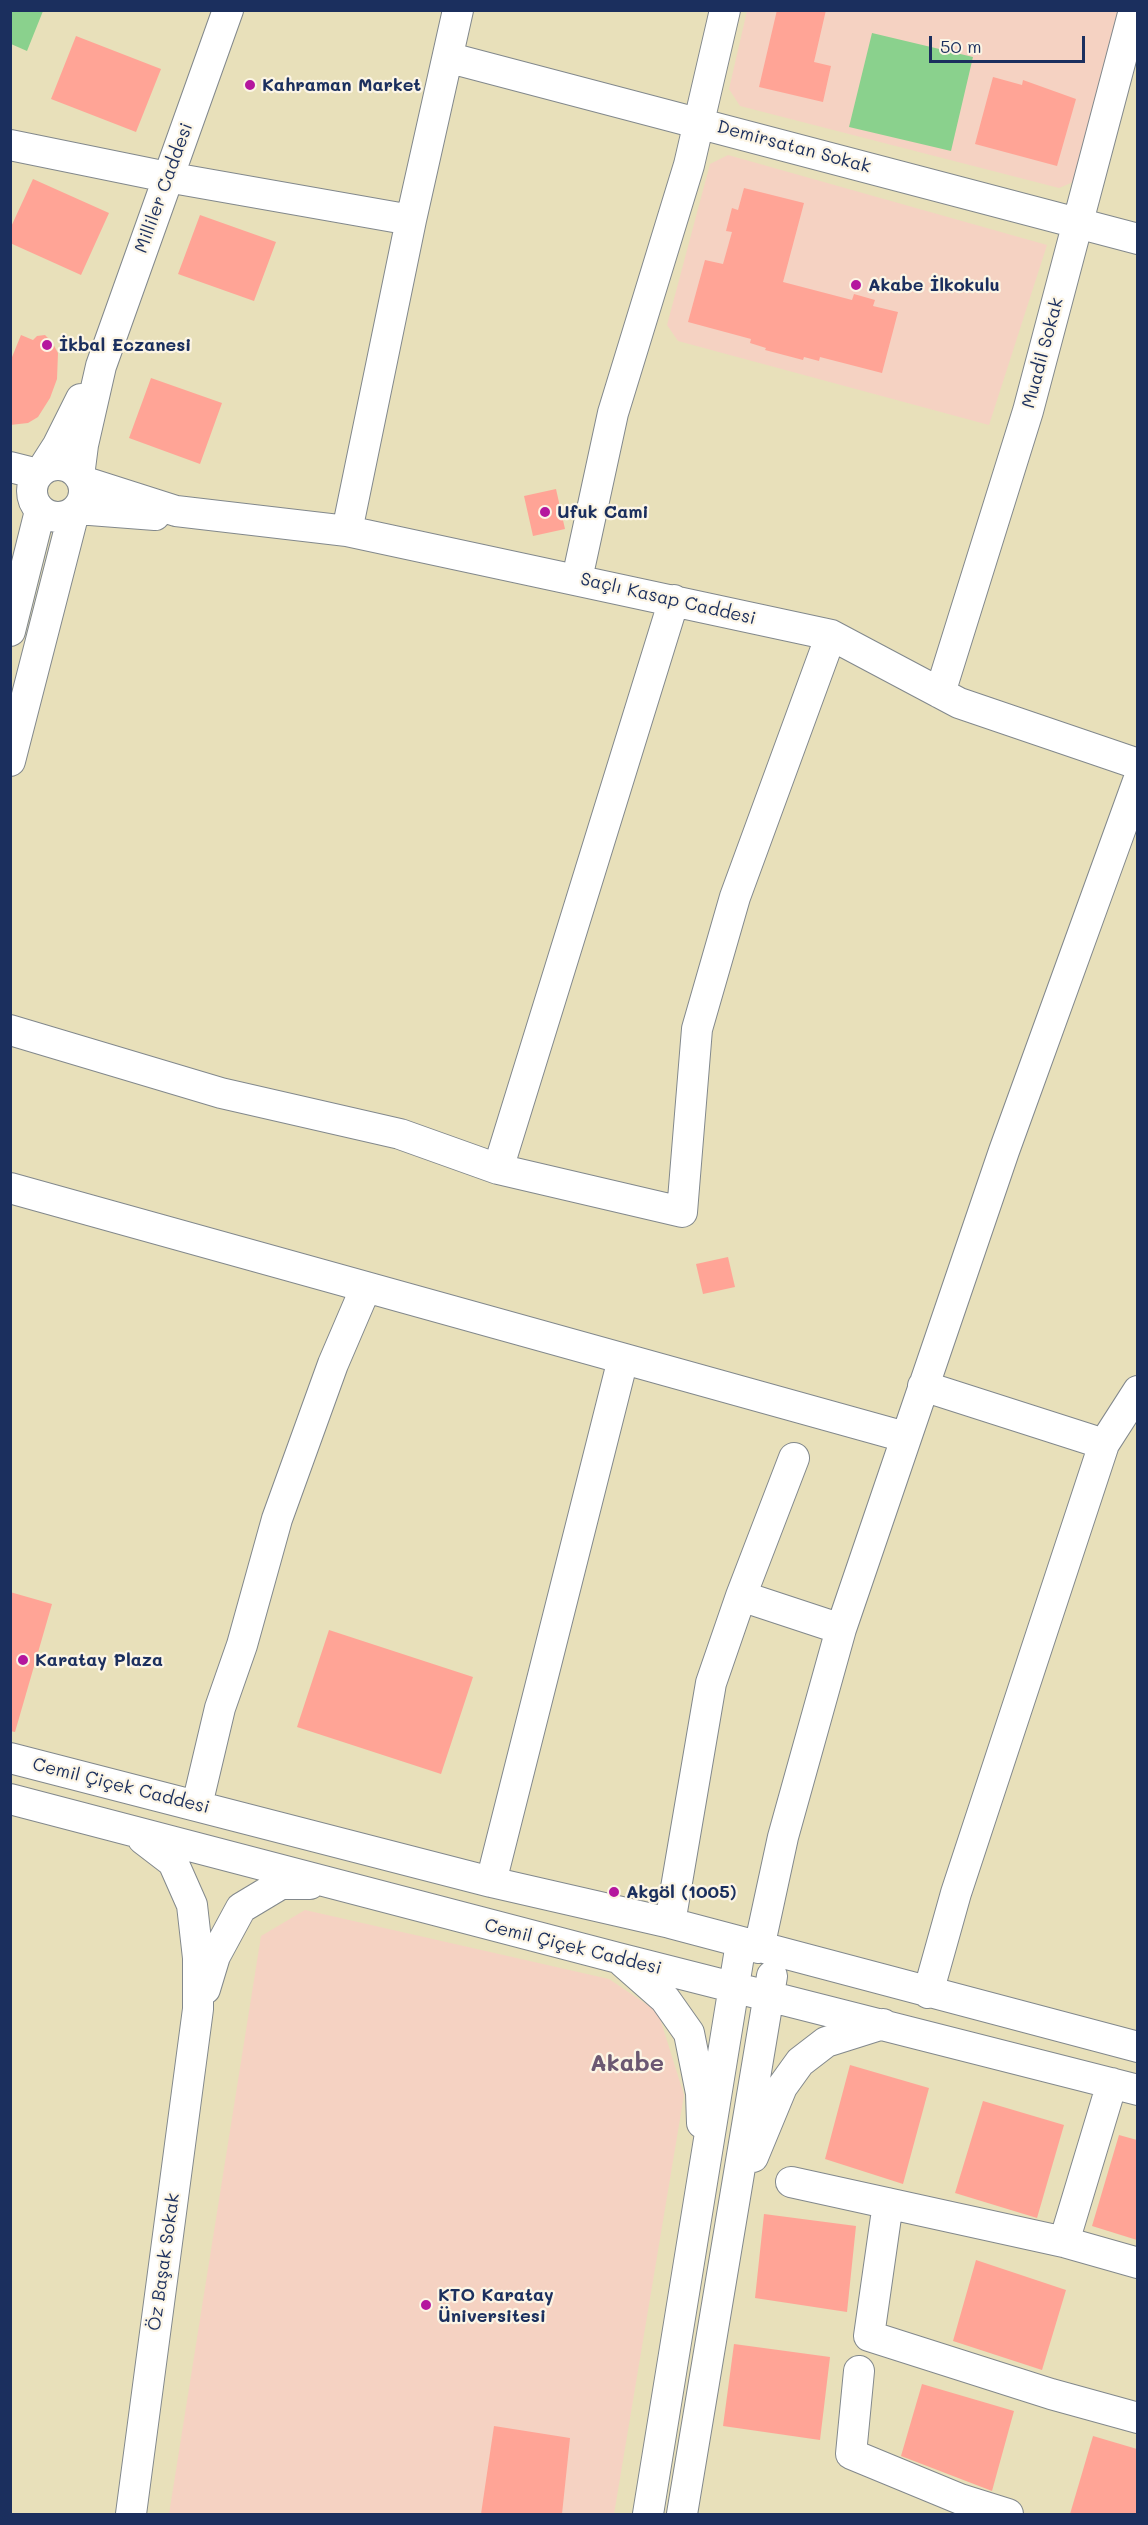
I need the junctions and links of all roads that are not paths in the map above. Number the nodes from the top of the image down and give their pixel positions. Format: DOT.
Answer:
graph roads {
  1 [pos="228,10"];
  2 [pos="458,10"];
  3 [pos="725,10"];
  4 [pos="1134,10"];
  5 [pos="450,58"];
  6 [pos="699,122"];
  7 [pos="10,145"];
  8 [pos="167,177"];
  9 [pos="411,220"];
  10 [pos="1077,224"];
  11 [pos="1137,239"];
  12 [pos="101,366"];
  13 [pos="29,484"];
  14 [pos="78,494"];
  15 [pos="347,531"];
  16 [pos="577,579"];
  17 [pos="674,600"];
  18 [pos="10,631"];
  19 [pos="831,635"];
  20 [pos="940,693"];
  21 [pos="10,761"];
  22 [pos="1137,764"];
  23 [pos="1137,781"];
  24 [pos="10,1030"];
  25 [pos="498,1168"];
  26 [pos="10,1188"];
  27 [pos="366,1287"];
  28 [pos="623,1359"];
  29 [pos="923,1386"];
  30 [pos="1137,1391"];
  31 [pos="905,1437"];
  32 [pos="1104,1443"];
  33 [pos="794,1458"];
  34 [pos="741,1596"];
  35 [pos="841,1629"];
  36 [pos="10,1758"];
  37 [pos="10,1799"];
  38 [pos="197,1805"];
  39 [pos="131,1831"];
  40 [pos="491,1882"];
  41 [pos="341,1884"];
  42 [pos="670,1923"];
  43 [pos="759,1948"];
  44 [pos="618,1958"];
  45 [pos="735,1988"];
  46 [pos="928,1993"];
  47 [pos="768,1995"];
  48 [pos="198,2009"];
  49 [pos="883,2024"];
  50 [pos="1137,2047"];
  51 [pos="1125,2086"];
  52 [pos="705,2177"];
  53 [pos="791,2182"];
  54 [pos="888,2203"];
  55 [pos="732,2207"];
  56 [pos="1064,2242"];
  57 [pos="1137,2263"];
  58 [pos="859,2371"];
  59 [pos="1137,2418"];
  60 [pos="131,2514"];
  61 [pos="648,2514"];
  62 [pos="682,2514"];
  63 [pos="1008,2514"];
  1 -- 8 [label="street, Milliler Caddesi"];
  2 -- 5 [label="street"];
  3 -- 6 [label="street"];
  4 -- 10 [label="street, Muadil Sokak"];
  5 -- 6 [label="street, Demirsatan Sokak"];
  5 -- 9 [label="street"];
  6 -- 10 [label="street, Demirsatan Sokak"];
  6 -- 16 [label="street"];
  7 -- 8 [label="street"];
  8 -- 9 [label="street"];
  8 -- 12 [label="street, Milliler Caddesi"];
  9 -- 15 [label="street"];
  10 -- 11 [label="street, Demirsatan Sokak"];
  10 -- 20 [label="street, Muadil Sokak"];
  12 -- 13 [label="street, Milliler Caddesi"];
  12 -- 14 [label="street, Milliler Caddesi"];
  13 -- 14 [label="street"];
  13 -- 14 [label="street"];
  13 -- 18 [label="street"];
  14 -- 15 [label="street, Saçlı Kasap Caddesi"];
  14 -- 21 [label="street"];
  15 -- 16 [label="street, Saçlı Kasap Caddesi"];
  16 -- 17 [label="street, Saçlı Kasap Caddesi"];
  17 -- 19 [label="street, Saçlı Kasap Caddesi"];
  17 -- 25 [label="street"];
  19 -- 20 [label="street, Saçlı Kasap Caddesi"];
  19 -- 25 [label="street"];
  20 -- 22 [label="street, Saçlı Kasap Caddesi"];
  23 -- 29 [label="street"];
  24 -- 25 [label="street"];
  26 -- 27 [label="street"];
  27 -- 28 [label="street"];
  27 -- 38 [label="street"];
  28 -- 31 [label="street"];
  28 -- 40 [label="street"];
  29 -- 31 [label="street"];
  29 -- 32 [label="street"];
  30 -- 32 [label="street"];
  31 -- 35 [label="street"];
  32 -- 46 [label="street"];
  33 -- 34 [label="street"];
  34 -- 35 [label="street"];
  34 -- 42 [label="street"];
  35 -- 43 [label="street"];
  36 -- 38 [label="street, Cemil Çiçek Caddesi"];
  37 -- 39 [label="street, Cemil Çiçek Caddesi"];
  38 -- 40 [label="street, Cemil Çiçek Caddesi"];
  39 -- 41 [label="street, Cemil Çiçek Caddesi"];
  39 -- 48 [label="street"];
  40 -- 42 [label="street, Cemil Çiçek Caddesi"];
  41 -- 44 [label="street, Cemil Çiçek Caddesi"];
  41 -- 48 [label="street"];
  42 -- 43 [label="street, Cemil Çiçek Caddesi"];
  43 -- 45 [label="street"];
  43 -- 46 [label="street, Cemil Çiçek Caddesi"];
  43 -- 47 [label="street"];
  44 -- 45 [label="street, Cemil Çiçek Caddesi"];
  44 -- 52 [label="street"];
  45 -- 47 [label="street, Cemil Çiçek Caddesi"];
  45 -- 52 [label="street"];
  46 -- 50 [label="street, Cemil Çiçek Caddesi"];
  47 -- 49 [label="street, Cemil Çiçek Caddesi"];
  47 -- 55 [label="street"];
  48 -- 60 [label="street, Öz Başak Sokak"];
  49 -- 51 [label="street, Cemil Çiçek Caddesi"];
  49 -- 55 [label="street"];
  51 -- 56 [label="street"];
  52 -- 61 [label="street"];
  53 -- 54 [label="street"];
  54 -- 56 [label="street"];
  54 -- 59 [label="street"];
  55 -- 62 [label="street"];
  56 -- 57 [label="street"];
  58 -- 63 [label="street"];
}
